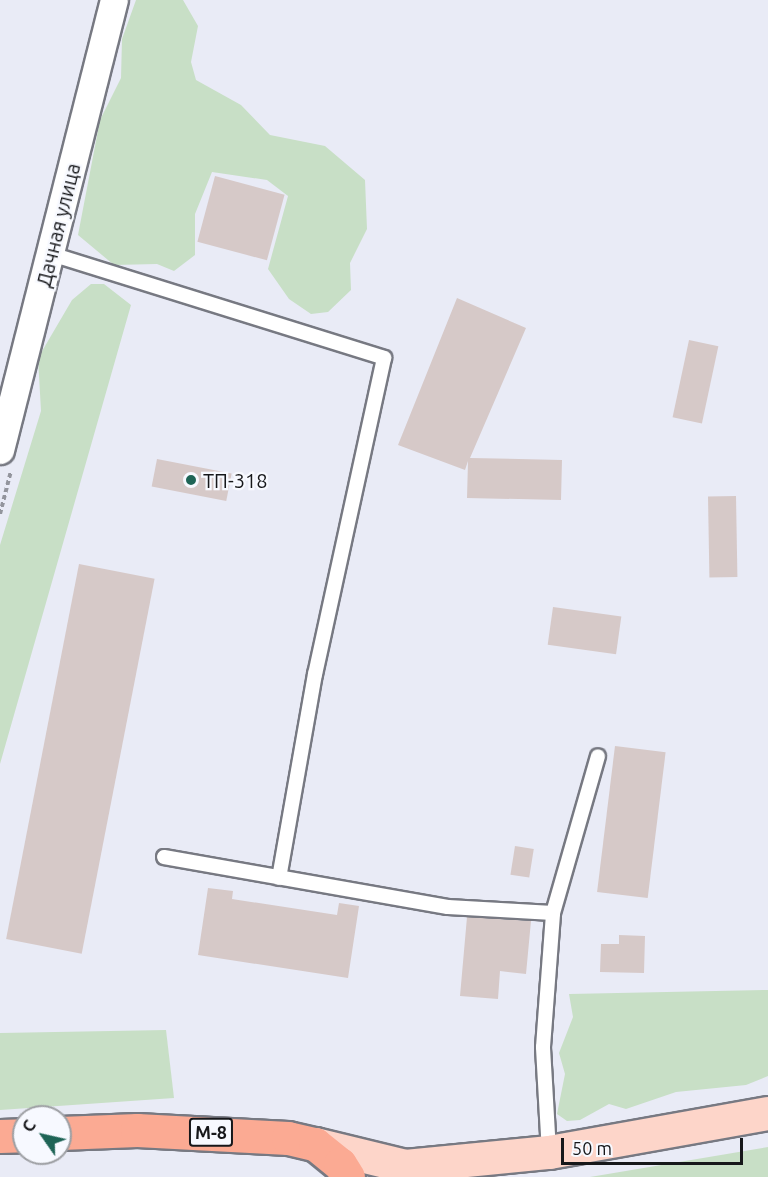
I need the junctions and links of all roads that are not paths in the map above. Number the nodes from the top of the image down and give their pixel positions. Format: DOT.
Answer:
graph roads {
  1 [pos="114,0"];
  2 [pos="51,254"];
  3 [pos="0,450"];
  4 [pos="598,756"];
  5 [pos="164,857"];
  6 [pos="279,878"];
  7 [pos="553,913"];
  8 [pos="768,1113"];
  9 [pos="72,1133"];
  10 [pos="315,1144"];
  11 [pos="549,1152"];
  12 [pos="348,1177"];
  13 [pos="498,1177"];
  14 [pos="517,1177"];
  1 -- 2 [label="street, Дачная улица"];
  2 -- 3 [label="street, Дачная улица"];
  2 -- 6 [label="lane"];
  4 -- 7 [label="lane"];
  5 -- 6 [label="lane"];
  6 -- 7 [label="lane"];
  7 -- 11 [label="lane"];
  8 -- 11 [label="main road"];
  9 -- 10 [label="main road, М-8"];
  10 -- 11 [label="main road"];
  10 -- 12 [label="main road"];
  11 -- 13 [label="main road"];
  11 -- 14 [label="main road"];
}
